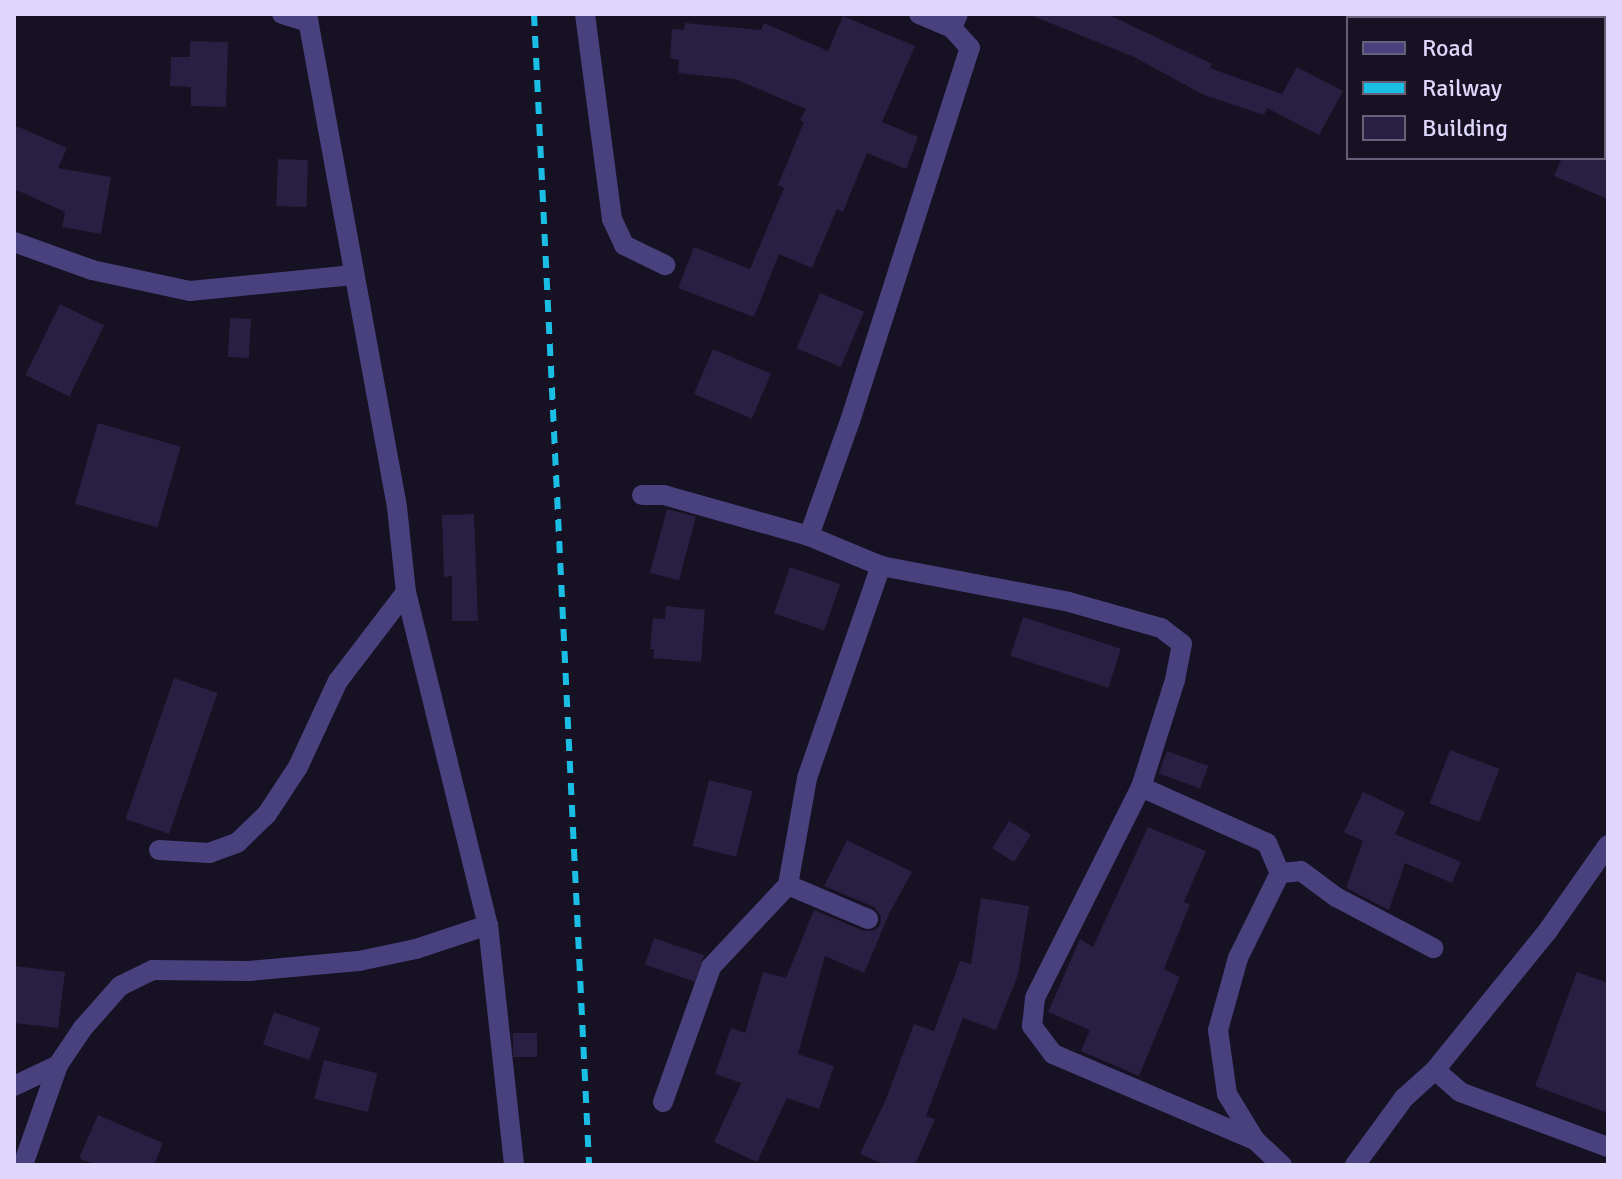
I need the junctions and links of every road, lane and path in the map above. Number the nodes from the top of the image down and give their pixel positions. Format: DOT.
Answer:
graph roads {
  1 [pos="282,14"];
  2 [pos="585,14"];
  3 [pos="919,14"];
  4 [pos="307,18"];
  5 [pos="955,21"];
  6 [pos="14,242"];
  7 [pos="665,265"];
  8 [pos="353,275"];
  9 [pos="642,495"];
  10 [pos="809,536"];
  11 [pos="881,566"];
  12 [pos="406,592"];
  13 [pos="1141,787"];
  14 [pos="1608,845"];
  15 [pos="159,850"];
  16 [pos="1280,873"];
  17 [pos="788,885"];
  18 [pos="868,919"];
  19 [pos="488,925"];
  20 [pos="1433,948"];
  21 [pos="58,1065"];
  22 [pos="1435,1070"];
  23 [pos="14,1086"];
  24 [pos="663,1102"];
  25 [pos="1255,1140"];
  26 [pos="1608,1147"];
  27 [pos="23,1165"];
  28 [pos="514,1165"];
  29 [pos="1282,1165"];
  30 [pos="1355,1165"];
  1 -- 4 [label="street"];
  2 -- 7 [label="street"];
  3 -- 5 [label="street"];
  4 -- 8 [label="street"];
  5 -- 10 [label="street"];
  6 -- 8 [label="street"];
  8 -- 12 [label="street"];
  9 -- 10 [label="street"];
  10 -- 11 [label="street"];
  11 -- 13 [label="street"];
  11 -- 17 [label="street"];
  12 -- 15 [label="street"];
  12 -- 19 [label="street"];
  13 -- 16 [label="street"];
  13 -- 25 [label="street"];
  14 -- 22 [label="street"];
  16 -- 20 [label="street"];
  16 -- 25 [label="street"];
  17 -- 18 [label="street"];
  17 -- 24 [label="street"];
  19 -- 21 [label="street"];
  19 -- 28 [label="street"];
  21 -- 23 [label="street"];
  21 -- 27 [label="street"];
  22 -- 26 [label="street"];
  22 -- 30 [label="street"];
  25 -- 29 [label="street"];
}
